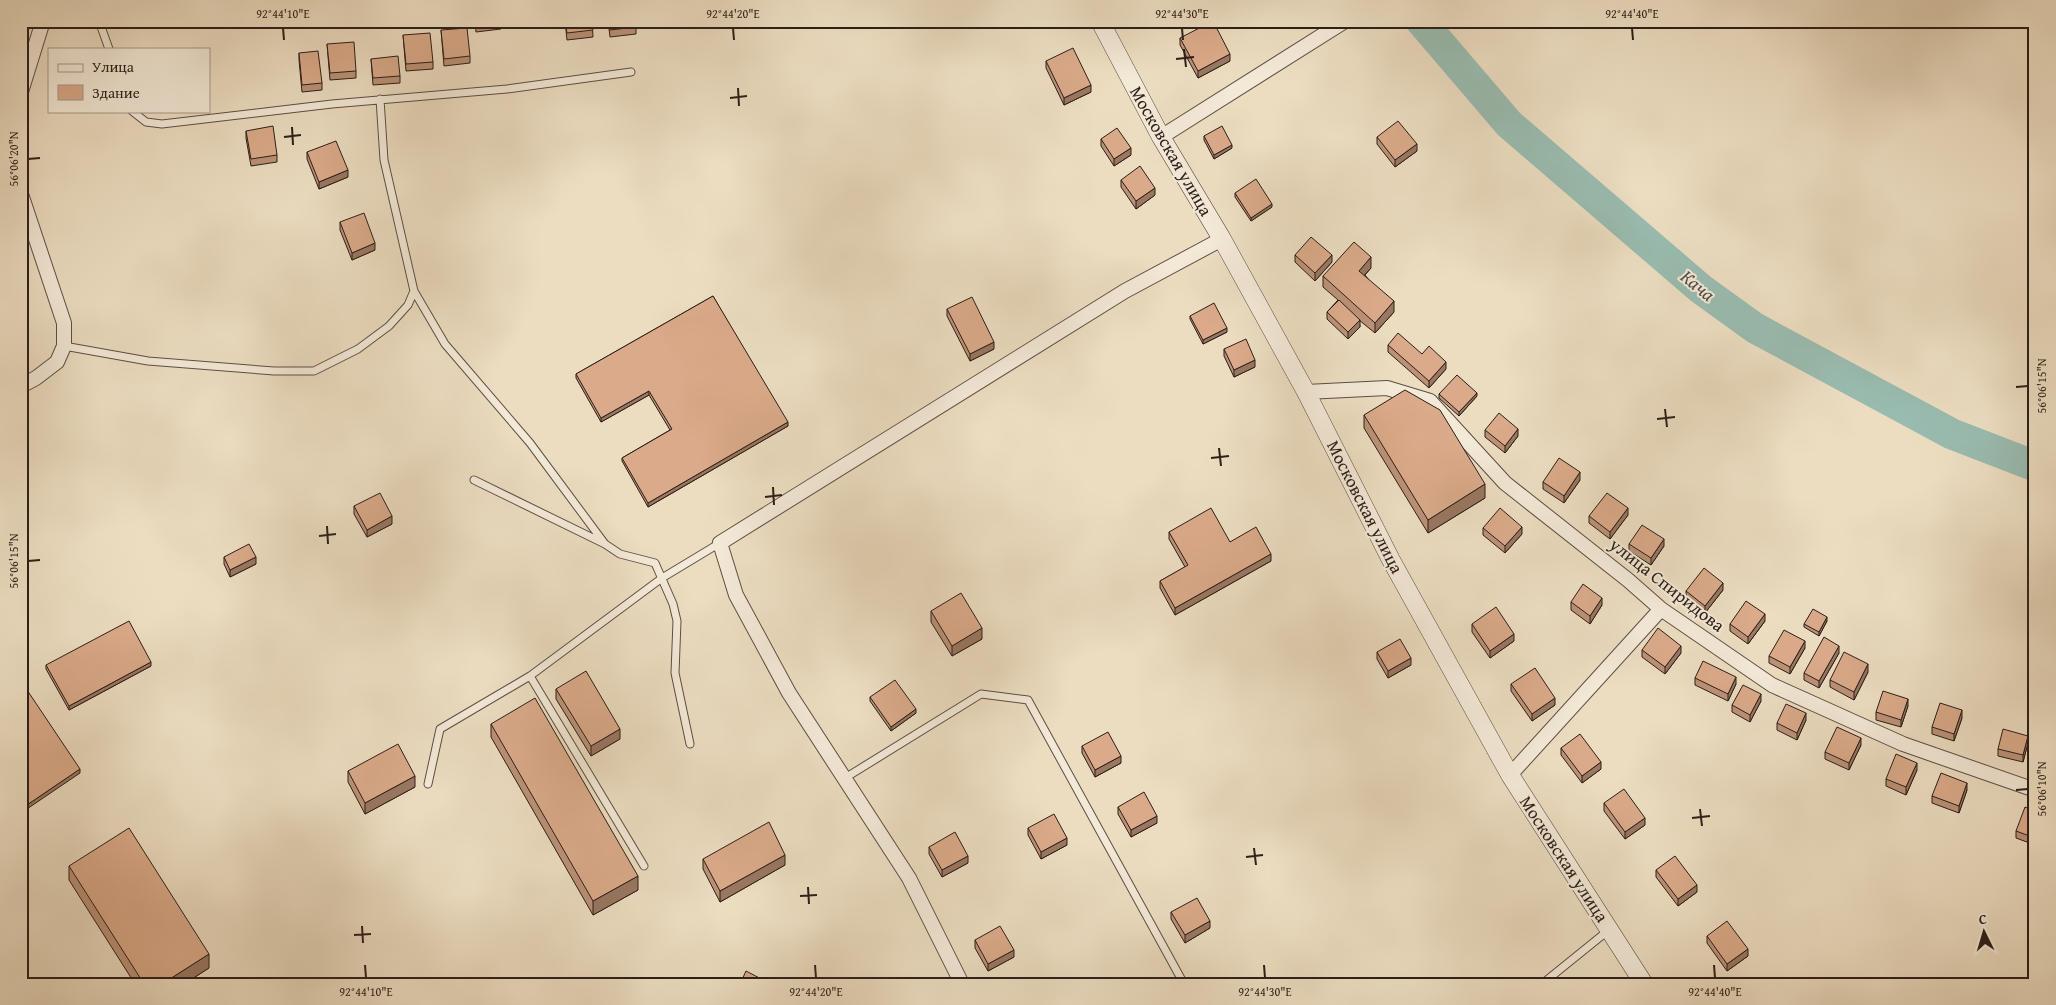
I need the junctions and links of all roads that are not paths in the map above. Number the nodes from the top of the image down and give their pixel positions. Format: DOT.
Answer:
graph roads {
  1 [pos="43,21"];
  2 [pos="99,21"];
  3 [pos="1100,21"];
  4 [pos="1345,21"];
  5 [pos="109,48"];
  6 [pos="632,72"];
  7 [pos="21,92"];
  8 [pos="380,99"];
  9 [pos="133,112"];
  10 [pos="1161,137"];
  11 [pos="21,194"];
  12 [pos="1222,239"];
  13 [pos="414,291"];
  14 [pos="64,346"];
  15 [pos="21,386"];
  16 [pos="1306,392"];
  17 [pos="474,480"];
  18 [pos="720,543"];
  19 [pos="605,544"];
  20 [pos="662,578"];
  21 [pos="1661,609"];
  22 [pos="530,676"];
  23 [pos="690,744"];
  24 [pos="1510,775"];
  25 [pos="845,778"];
  26 [pos="428,784"];
  27 [pos="2035,790"];
  28 [pos="644,866"];
  29 [pos="1610,929"];
  30 [pos="962,984"];
  31 [pos="1184,984"];
  32 [pos="1542,984"];
  33 [pos="1644,984"];
  1 -- 7 [label="street"];
  2 -- 5 [label="lane"];
  3 -- 10 [label="street, Московская улица"];
  4 -- 10 [label="street"];
  6 -- 8 [label="lane"];
  8 -- 9 [label="lane"];
  8 -- 13 [label="lane"];
  10 -- 12 [label="street, Московская улица"];
  11 -- 14 [label="street"];
  12 -- 16 [label="street, Московская улица"];
  12 -- 18 [label="street"];
  13 -- 14 [label="lane"];
  13 -- 19 [label="lane"];
  14 -- 15 [label="street"];
  16 -- 21 [label="street, улица Спиридова"];
  16 -- 24 [label="street, Московская улица"];
  17 -- 19 [label="lane"];
  18 -- 20 [label="lane"];
  18 -- 25 [label="street"];
  19 -- 20 [label="lane"];
  20 -- 22 [label="lane"];
  20 -- 23 [label="lane"];
  21 -- 24 [label="street"];
  21 -- 27 [label="street, улица Спиридова"];
  22 -- 26 [label="lane"];
  22 -- 28 [label="lane"];
  24 -- 29 [label="street, Московская улица"];
  25 -- 30 [label="street"];
  25 -- 31 [label="lane"];
  29 -- 32 [label="lane"];
  29 -- 33 [label="street, Московская улица"];
}
